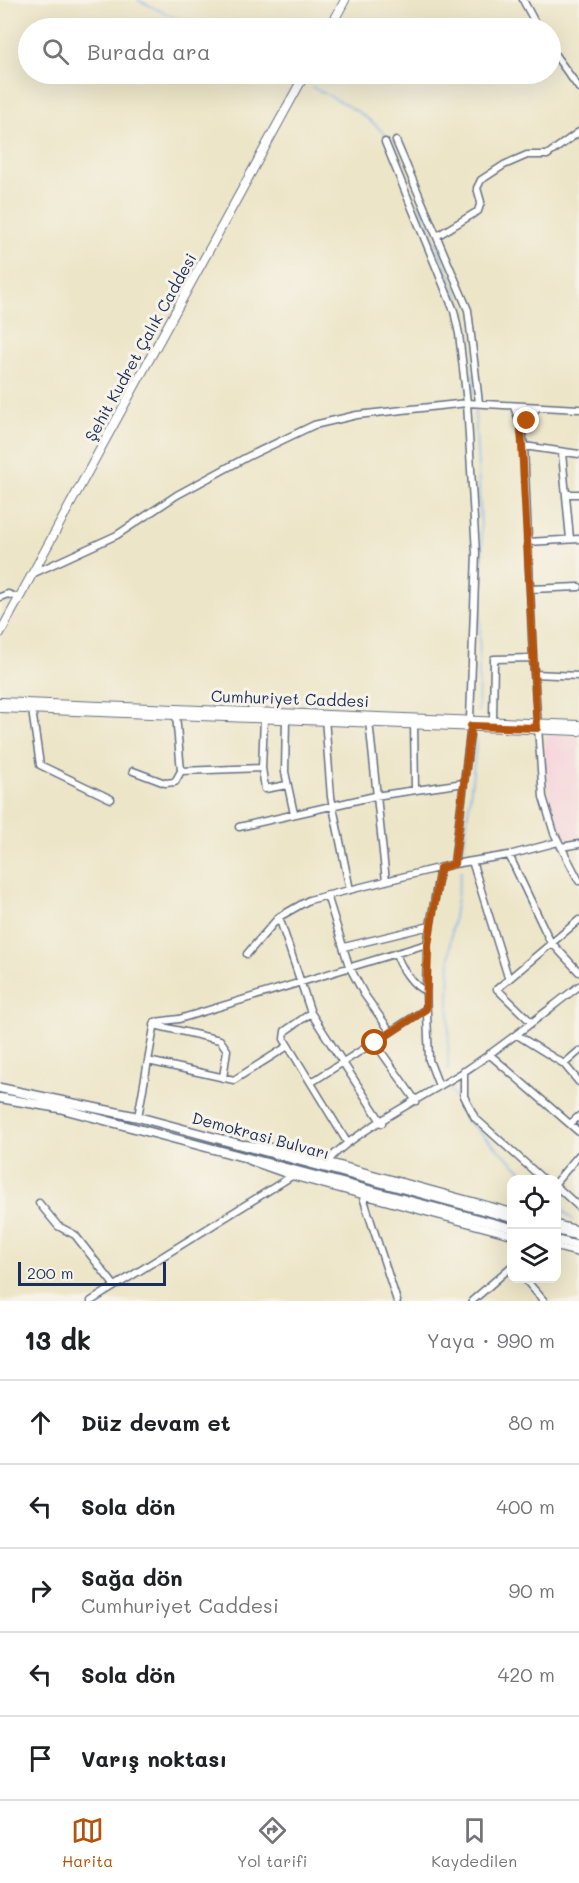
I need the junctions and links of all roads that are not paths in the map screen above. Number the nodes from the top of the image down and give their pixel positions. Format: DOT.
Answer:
graph roads {
  1 [pos="345,0"];
  2 [pos="523,0"];
  3 [pos="335,18"];
  4 [pos="533,18"];
  5 [pos="561,63"];
  6 [pos="300,84"];
  7 [pos="579,88"];
  8 [pos="579,132"];
  9 [pos="396,141"];
  10 [pos="385,142"];
  11 [pos="437,236"];
  12 [pos="467,403"];
  13 [pos="479,403"];
  14 [pos="514,407"];
  15 [pos="537,408"];
  16 [pos="579,409"];
  17 [pos="521,425"];
  18 [pos="524,446"];
  19 [pos="562,453"];
  20 [pos="579,454"];
  21 [pos="566,494"];
  22 [pos="579,494"];
  23 [pos="570,539"];
  24 [pos="579,539"];
  25 [pos="528,542"];
  26 [pos="32,574"];
  27 [pos="579,587"];
  28 [pos="530,589"];
  29 [pos="0,597"];
  30 [pos="19,598"];
  31 [pos="0,633"];
  32 [pos="533,658"];
  33 [pos="534,674"];
  34 [pos="579,676"];
  35 [pos="0,702"];
  36 [pos="0,708"];
  37 [pos="32,710"];
  38 [pos="176,715"];
  39 [pos="325,717"];
  40 [pos="264,718"];
  41 [pos="286,719"];
  42 [pos="493,720"];
  43 [pos="369,721"];
  44 [pos="414,723"];
  45 [pos="470,723"];
  46 [pos="537,725"];
  47 [pos="579,725"];
  48 [pos="579,731"];
  49 [pos="262,768"];
  50 [pos="134,771"];
  51 [pos="181,771"];
  52 [pos="464,783"];
  53 [pos="287,785"];
  54 [pos="416,790"];
  55 [pos="375,796"];
  56 [pos="111,799"];
  57 [pos="333,806"];
  58 [pos="294,814"];
  59 [pos="239,827"];
  60 [pos="579,844"];
  61 [pos="560,845"];
  62 [pos="509,855"];
  63 [pos="472,861"];
  64 [pos="454,864"];
  65 [pos="440,868"];
  66 [pos="579,880"];
  67 [pos="386,881"];
  68 [pos="350,890"];
  69 [pos="327,895"];
  70 [pos="279,917"];
  71 [pos="579,920"];
  72 [pos="430,926"];
  73 [pos="550,942"];
  74 [pos="428,944"];
  75 [pos="344,946"];
  76 [pos="396,953"];
  77 [pos="247,954"];
  78 [pos="349,966"];
  79 [pos="579,972"];
  80 [pos="508,977"];
  81 [pos="300,981"];
  82 [pos="579,986"];
  83 [pos="426,991"];
  84 [pos="426,1009"];
  85 [pos="311,1012"];
  86 [pos="531,1023"];
  87 [pos="154,1025"];
  88 [pos="390,1031"];
  89 [pos="517,1035"];
  90 [pos="375,1043"];
  91 [pos="288,1046"];
  92 [pos="579,1052"];
  93 [pos="489,1054"];
  94 [pos="148,1061"];
  95 [pos="343,1063"];
  96 [pos="564,1064"];
  97 [pos="464,1071"];
  98 [pos="223,1078"];
  99 [pos="312,1082"];
  100 [pos="579,1082"];
  101 [pos="439,1086"];
  102 [pos="0,1088"];
  103 [pos="0,1098"];
  104 [pos="416,1101"];
  105 [pos="579,1116"];
  106 [pos="138,1117"];
  107 [pos="381,1123"];
  108 [pos="570,1124"];
  109 [pos="579,1132"];
  110 [pos="347,1142"];
  111 [pos="241,1145"];
  112 [pos="579,1155"];
  113 [pos="242,1156"];
  114 [pos="328,1162"];
  115 [pos="539,1175"];
  116 [pos="292,1176"];
  117 [pos="561,1178"];
  118 [pos="561,1189"];
  119 [pos="362,1194"];
  120 [pos="39,1203"];
  121 [pos="579,1207"];
  122 [pos="507,1211"];
  123 [pos="507,1217"];
  124 [pos="561,1225"];
  125 [pos="507,1227"];
  126 [pos="579,1230"];
  127 [pos="561,1231"];
  128 [pos="507,1234"];
  129 [pos="579,1236"];
  130 [pos="561,1241"];
  131 [pos="579,1246"];
  132 [pos="561,1248"];
  133 [pos="579,1253"];
  134 [pos="507,1271"];
  135 [pos="528,1283"];
  136 [pos="114,1285"];
  137 [pos="475,1300"];
  138 [pos="91,1301"];
  139 [pos="396,1301"];
  140 [pos="544,1301"];
  1 -- 3 [label="main road"];
  2 -- 4 [label="street"];
  5 -- 7 [label="street"];
  6 -- 26 [label="main road, Şehit Kudret Çalık Caddesi"];
  8 -- 11 [label="street"];
  9 -- 11 [label="street"];
  10 -- 12 [label="street"];
  11 -- 13 [label="street"];
  12 -- 13 [label="street"];
  12 -- 26 [label="street"];
  12 -- 45 [label="street"];
  13 -- 14 [label="street"];
  14 -- 15 [label="street"];
  14 -- 17 [label="street"];
  15 -- 16 [label="street"];
  15 -- 17 [label="street"];
  17 -- 18 [label="street"];
  18 -- 19 [label="street"];
  18 -- 25 [label="street"];
  19 -- 20 [label="street"];
  19 -- 21 [label="street"];
  21 -- 22 [label="street"];
  21 -- 23 [label="street"];
  23 -- 24 [label="street"];
  23 -- 25 [label="street"];
  25 -- 28 [label="street"];
  26 -- 30 [label="main road, Şehit Kudret Çalık Caddesi"];
  27 -- 28 [label="street"];
  28 -- 32 [label="street"];
  29 -- 30 [label="street"];
  30 -- 31 [label="main road, Şehit Kudret Çalık Caddesi"];
  32 -- 33 [label="street"];
  32 -- 42 [label="street"];
  33 -- 34 [label="street"];
  33 -- 46 [label="street"];
  35 -- 39 [label="main road, Cumhuriyet Caddesi"];
  36 -- 37 [label="main road, Cumhuriyet Caddesi"];
  37 -- 38 [label="main road, Cumhuriyet Caddesi"];
  37 -- 56 [label="street"];
  38 -- 40 [label="main road, Cumhuriyet Caddesi"];
  38 -- 51 [label="street"];
  39 -- 41 [label="main road, Cumhuriyet Caddesi"];
  39 -- 43 [label="main road, Cumhuriyet Caddesi"];
  39 -- 45 [label="main road, Cumhuriyet Caddesi"];
  39 -- 57 [label="street"];
  40 -- 41 [label="main road, Cumhuriyet Caddesi"];
  40 -- 49 [label="street"];
  41 -- 53 [label="street"];
  42 -- 45 [label="main road, Cumhuriyet Caddesi"];
  42 -- 46 [label="main road, Cumhuriyet Caddesi"];
  43 -- 44 [label="main road, Cumhuriyet Caddesi"];
  43 -- 55 [label="street"];
  44 -- 45 [label="main road, Cumhuriyet Caddesi"];
  44 -- 54 [label="street"];
  45 -- 46 [label="main road, Cumhuriyet Caddesi"];
  45 -- 52 [label="street"];
  46 -- 47 [label="main road, Cumhuriyet Caddesi"];
  46 -- 48 [label="main road, Cumhuriyet Caddesi"];
  46 -- 61 [label="street"];
  49 -- 51 [label="street"];
  49 -- 53 [label="street"];
  50 -- 51 [label="street"];
  52 -- 54 [label="street"];
  52 -- 64 [label="street"];
  53 -- 58 [label="street"];
  54 -- 55 [label="street"];
  55 -- 57 [label="street"];
  55 -- 67 [label="street"];
  57 -- 58 [label="street"];
  57 -- 68 [label="street"];
  58 -- 59 [label="street"];
  60 -- 61 [label="street"];
  61 -- 62 [label="street"];
  61 -- 66 [label="street"];
  62 -- 63 [label="street"];
  62 -- 73 [label="street"];
  63 -- 64 [label="street"];
  63 -- 80 [label="street"];
  64 -- 65 [label="street"];
  65 -- 67 [label="street"];
  65 -- 72 [label="street"];
  67 -- 68 [label="street"];
  68 -- 69 [label="street"];
  69 -- 70 [label="street"];
  69 -- 75 [label="street"];
  70 -- 77 [label="street"];
  70 -- 81 [label="street"];
  71 -- 73 [label="street"];
  72 -- 74 [label="street"];
  72 -- 75 [label="street"];
  73 -- 79 [label="street"];
  73 -- 80 [label="street"];
  74 -- 76 [label="street"];
  74 -- 83 [label="street"];
  75 -- 78 [label="street"];
  76 -- 78 [label="street"];
  76 -- 83 [label="street"];
  78 -- 81 [label="street"];
  78 -- 88 [label="street"];
  80 -- 86 [label="street"];
  81 -- 85 [label="street"];
  81 -- 87 [label="street"];
  82 -- 86 [label="street"];
  83 -- 84 [label="street"];
  84 -- 88 [label="street"];
  84 -- 101 [label="street"];
  85 -- 91 [label="street"];
  85 -- 95 [label="street"];
  86 -- 89 [label="street"];
  87 -- 94 [label="street"];
  87 -- 98 [label="street"];
  88 -- 90 [label="street"];
  89 -- 93 [label="street"];
  89 -- 96 [label="street"];
  90 -- 95 [label="street"];
  90 -- 104 [label="street"];
  91 -- 98 [label="street"];
  91 -- 99 [label="street"];
  92 -- 96 [label="street"];
  93 -- 97 [label="street"];
  93 -- 108 [label="street"];
  94 -- 98 [label="street"];
  94 -- 106 [label="street"];
  95 -- 99 [label="street"];
  95 -- 107 [label="street"];
  96 -- 100 [label="street"];
  97 -- 101 [label="street"];
  97 -- 115 [label="street"];
  99 -- 110 [label="street"];
  101 -- 104 [label="street"];
  102 -- 106 [label="highway, Demokrasi Bulvarı"];
  103 -- 113 [label="highway, Demokrasi Bulvarı"];
  104 -- 107 [label="street"];
  105 -- 108 [label="street"];
  106 -- 111 [label="highway, Demokrasi Bulvarı"];
  107 -- 110 [label="street"];
  108 -- 109 [label="street"];
  110 -- 114 [label="street"];
  111 -- 114 [label="street"];
  111 -- 123 [label="highway, Demokrasi Bulvarı"];
  112 -- 117 [label="street"];
  113 -- 116 [label="street"];
  113 -- 125 [label="highway, Demokrasi Bulvarı"];
  114 -- 122 [label="street"];
  116 -- 119 [label="street"];
  116 -- 136 [label="street"];
  118 -- 121 [label="street"];
  119 -- 128 [label="street"];
  119 -- 139 [label="street"];
  120 -- 136 [label="street"];
  124 -- 126 [label="street"];
  127 -- 129 [label="highway"];
  130 -- 131 [label="highway"];
  132 -- 133 [label="street"];
  134 -- 137 [label="street"];
  135 -- 140 [label="street"];
  136 -- 138 [label="street"];
}
